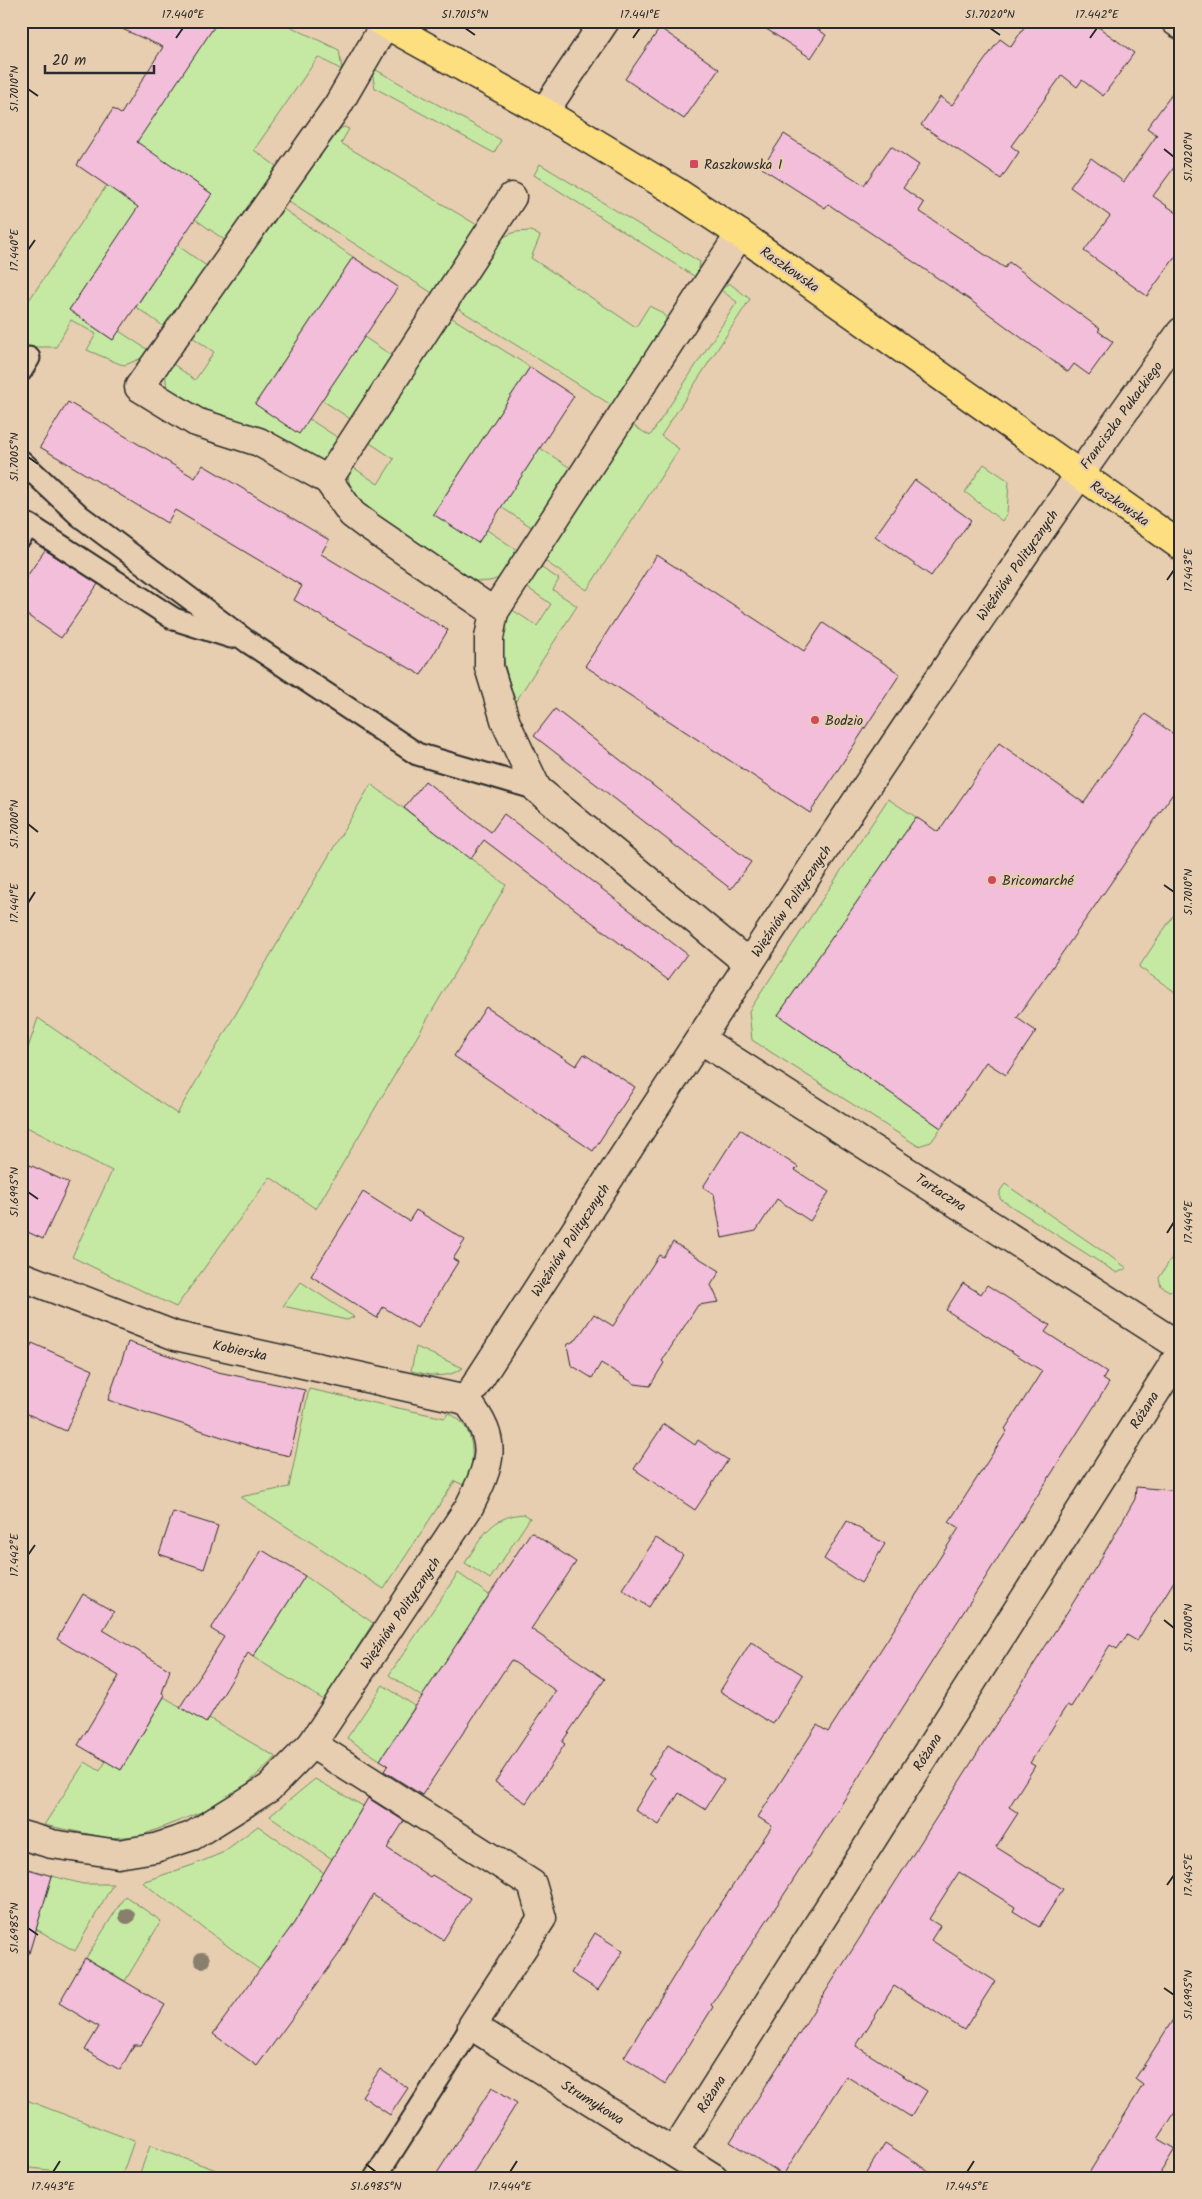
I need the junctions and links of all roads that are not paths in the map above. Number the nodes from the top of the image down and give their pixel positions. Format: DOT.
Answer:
graph roads {
  1 [pos="605,21"];
  2 [pos="1175,21"];
  3 [pos="382,22"];
  4 [pos="1181,25"];
  5 [pos="544,112"];
  6 [pos="512,197"];
  7 [pos="740,234"];
  8 [pos="1181,332"];
  9 [pos="21,461"];
  10 [pos="1079,474"];
  11 [pos="328,480"];
  12 [pos="21,537"];
  13 [pos="1181,546"];
  14 [pos="494,612"];
  15 [pos="248,642"];
  16 [pos="537,789"];
  17 [pos="749,964"];
  18 [pos="700,1039"];
  19 [pos="21,1276"];
  20 [pos="1181,1347"];
  21 [pos="1181,1352"];
  22 [pos="466,1400"];
  23 [pos="312,1744"];
  24 [pos="21,1835"];
  25 [pos="472,2026"];
  26 [pos="674,2152"];
  27 [pos="375,2178"];
  28 [pos="714,2178"];
  1 -- 5 [label="street"];
  2 -- 4 [label="street"];
  3 -- 5 [label="main road, Raszkowska"];
  3 -- 11 [label="street"];
  5 -- 7 [label="main road, Raszkowska"];
  6 -- 11 [label="street"];
  7 -- 10 [label="main road, Raszkowska"];
  7 -- 14 [label="street"];
  8 -- 10 [label="street, Franciszka Pukackiego"];
  9 -- 15 [label="lane"];
  10 -- 13 [label="main road, Raszkowska"];
  10 -- 17 [label="street, Więźniów Politycznych"];
  11 -- 14 [label="street"];
  12 -- 15 [label="lane"];
  14 -- 16 [label="street"];
  15 -- 16 [label="lane"];
  16 -- 17 [label="street"];
  17 -- 18 [label="street, Więźniów Politycznych"];
  18 -- 20 [label="street, Tartaczna"];
  18 -- 22 [label="street, Więźniów Politycznych"];
  19 -- 22 [label="street, Kobierska"];
  21 -- 26 [label="street, Różana"];
  22 -- 23 [label="street, Więźniów Politycznych"];
  23 -- 24 [label="street, Więźniów Politycznych"];
  23 -- 25 [label="street"];
  25 -- 26 [label="street, Strumykowa"];
  25 -- 27 [label="lane"];
  26 -- 28 [label="street, Strumykowa"];
}
